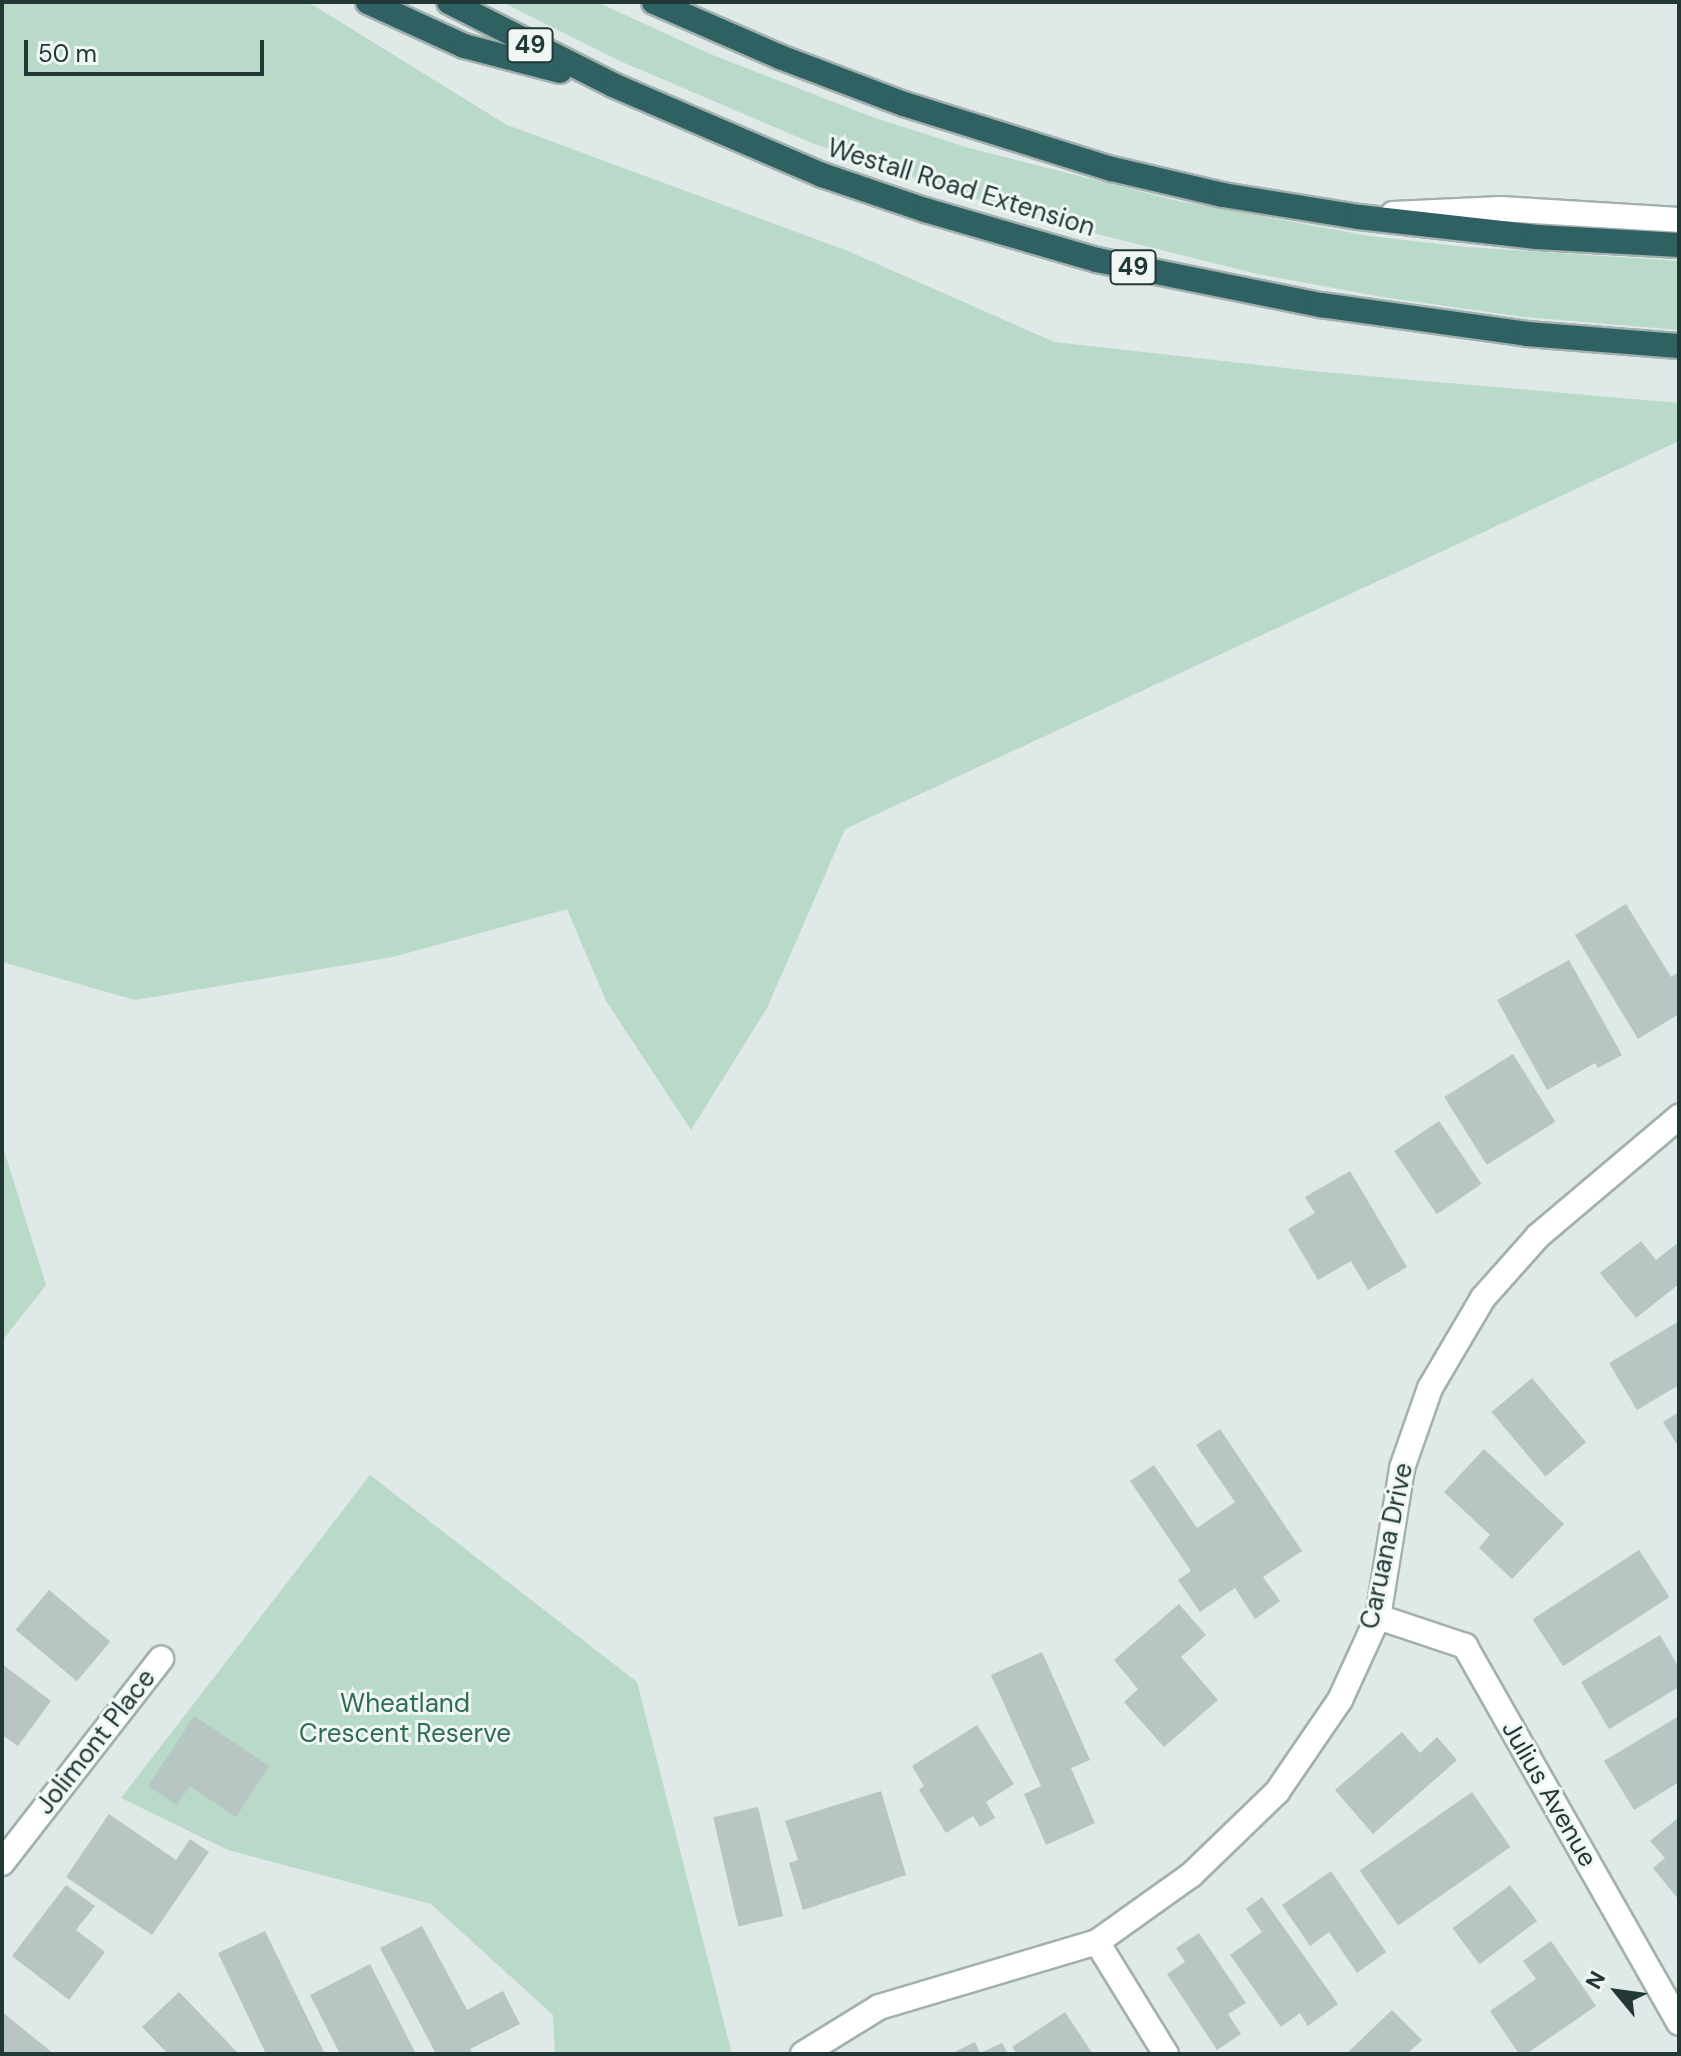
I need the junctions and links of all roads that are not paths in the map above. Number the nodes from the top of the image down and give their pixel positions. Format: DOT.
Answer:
graph roads {
  1 [pos="368,2"];
  2 [pos="449,2"];
  3 [pos="654,2"];
  4 [pos="613,85"];
  5 [pos="1359,217"];
  6 [pos="1679,220"];
  7 [pos="1679,245"];
  8 [pos="1679,346"];
  9 [pos="1679,1117"];
  10 [pos="1378,1617"];
  11 [pos="161,1659"];
  12 [pos="2,1863"];
  13 [pos="1097,1942"];
  14 [pos="1679,2022"];
  15 [pos="803,2054"];
  16 [pos="1166,2054"];
  1 -- 4 [label="highway"];
  2 -- 4 [label="highway, Westall Road Extension / 49"];
  3 -- 5 [label="highway"];
  4 -- 8 [label="highway, Westall Road Extension / 49"];
  5 -- 6 [label="street"];
  5 -- 7 [label="highway"];
  9 -- 10 [label="street, Caruana Drive"];
  10 -- 13 [label="street, Caruana Drive"];
  10 -- 14 [label="street, Julius Avenue"];
  11 -- 12 [label="street, Jolimont Place"];
  13 -- 15 [label="street, Caruana Drive"];
  13 -- 16 [label="street"];
}
